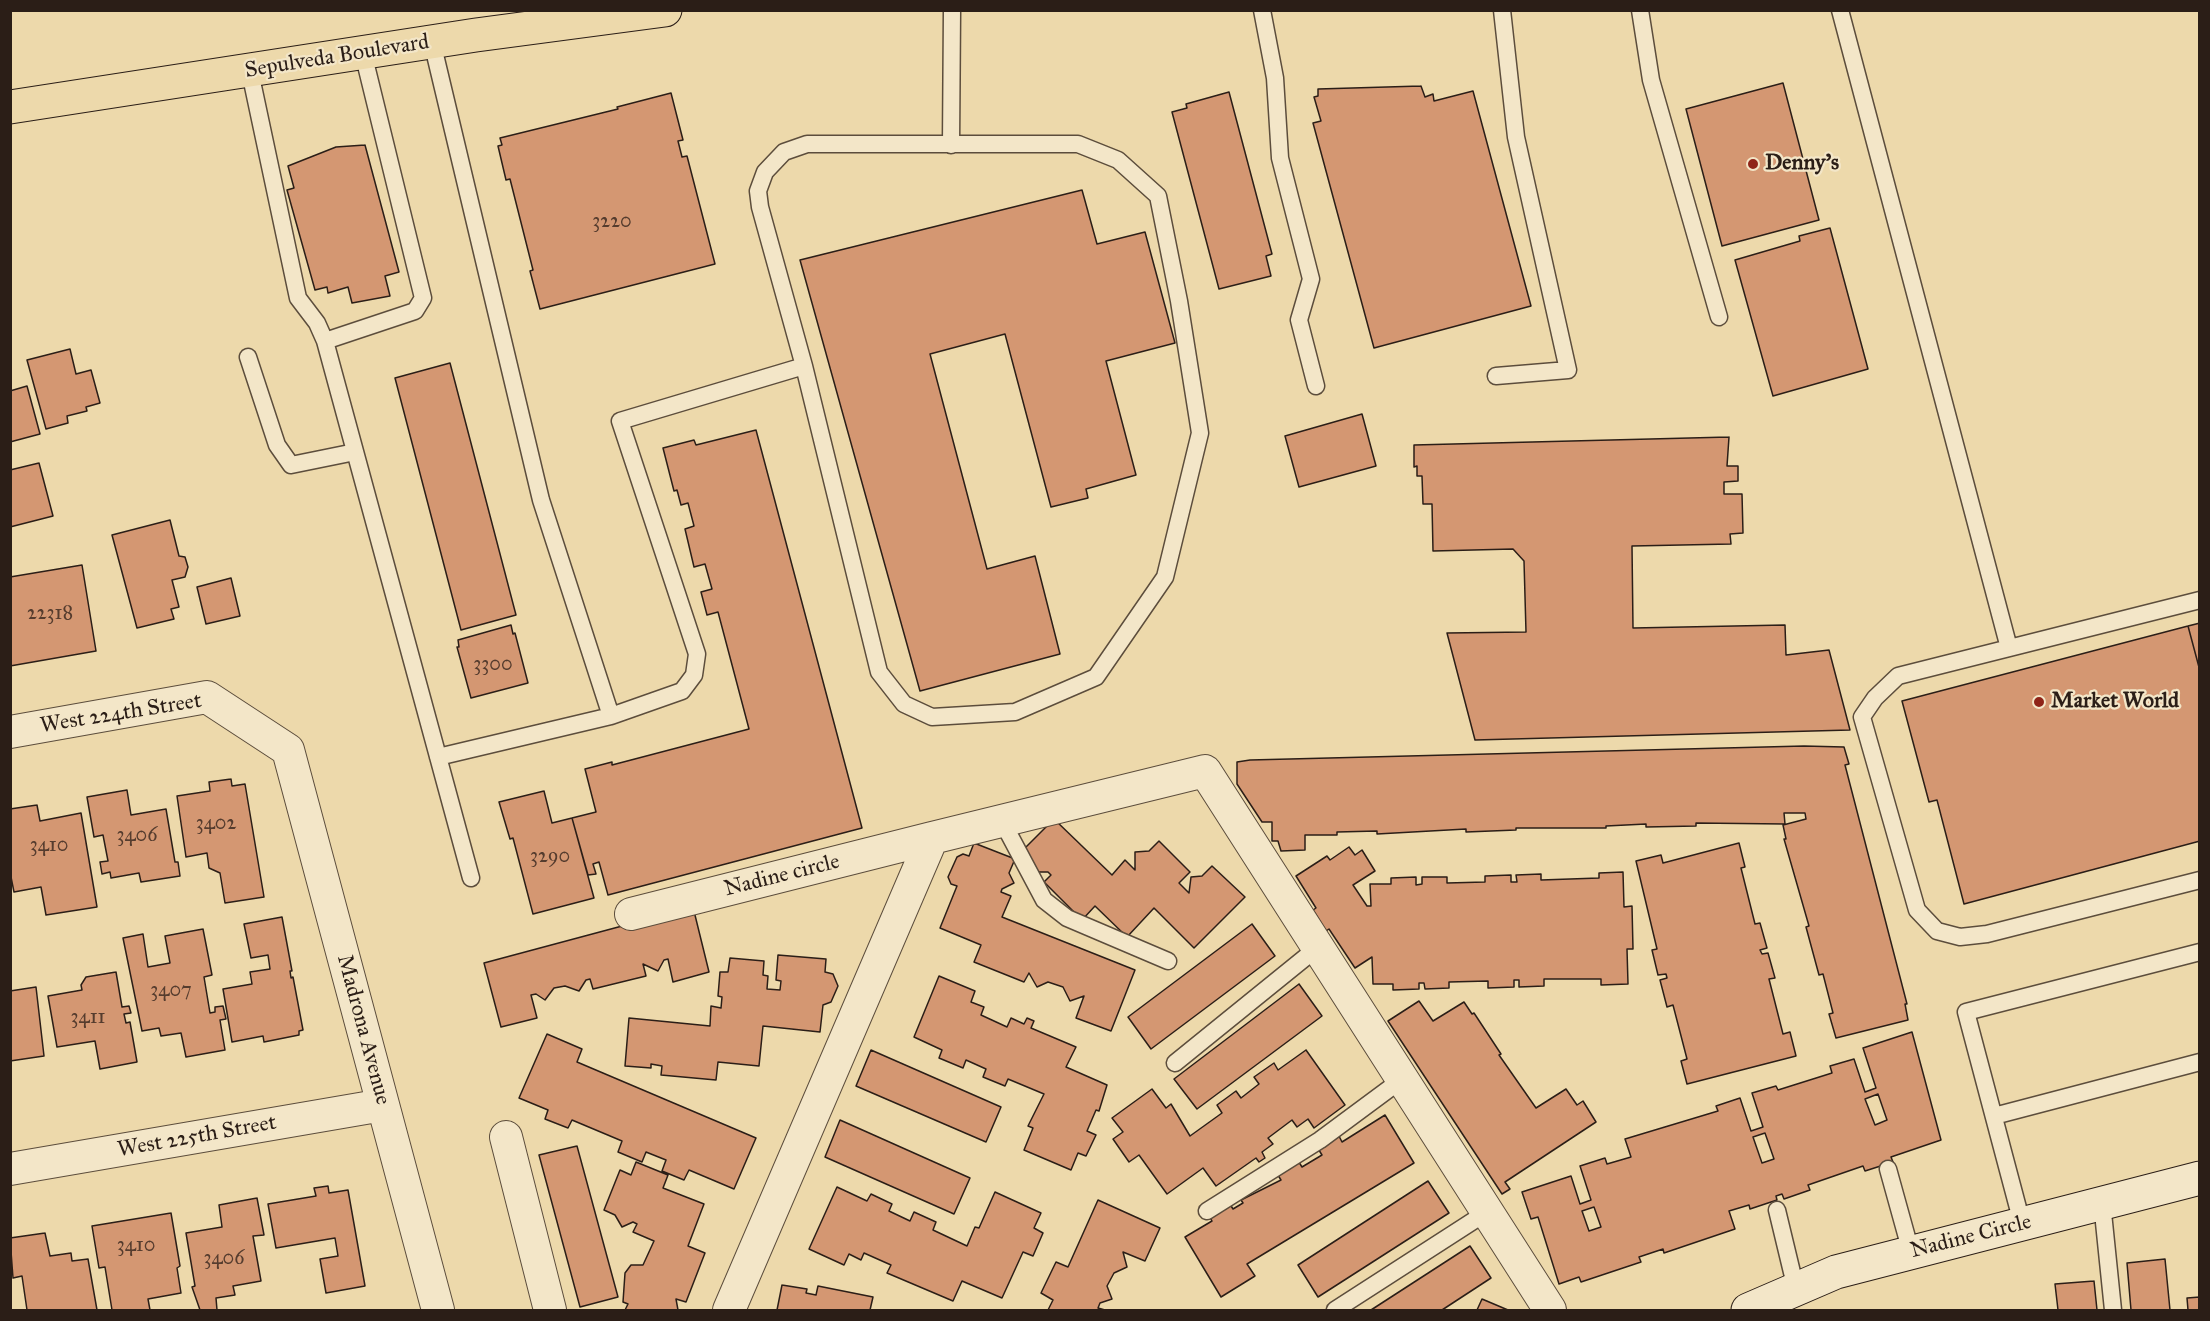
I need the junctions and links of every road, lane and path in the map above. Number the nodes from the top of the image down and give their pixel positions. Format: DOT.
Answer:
graph roads {
  1 [pos="665,10"];
  2 [pos="952,10"];
  3 [pos="1262,10"];
  4 [pos="1502,10"];
  5 [pos="1640,10"];
  6 [pos="1840,10"];
  7 [pos="432,42"];
  8 [pos="363,53"];
  9 [pos="250,72"];
  10 [pos="10,107"];
  11 [pos="951,145"];
  12 [pos="1719,317"];
  13 [pos="325,341"];
  14 [pos="248,357"];
  15 [pos="804,366"];
  16 [pos="1496,376"];
  17 [pos="1316,386"];
  18 [pos="355,452"];
  19 [pos="2199,600"];
  20 [pos="2009,648"];
  21 [pos="611,716"];
  22 [pos="10,732"];
  23 [pos="288,750"];
  24 [pos="438,757"];
  25 [pos="1002,821"];
  26 [pos="932,838"];
  27 [pos="471,878"];
  28 [pos="2199,880"];
  29 [pos="631,914"];
  30 [pos="1317,948"];
  31 [pos="2199,952"];
  32 [pos="1168,961"];
  33 [pos="2199,1062"];
  34 [pos="1175,1063"];
  35 [pos="1401,1080"];
  36 [pos="382,1105"];
  37 [pos="1994,1116"];
  38 [pos="506,1137"];
  39 [pos="10,1169"];
  40 [pos="1888,1169"];
  41 [pos="2199,1178"];
  42 [pos="2102,1203"];
  43 [pos="1777,1210"];
  44 [pos="1207,1211"];
  45 [pos="1486,1212"];
  46 [pos="2022,1224"];
  47 [pos="1911,1252"];
  48 [pos="1796,1289"];
  49 [pos="438,1311"];
  50 [pos="550,1311"];
  51 [pos="729,1311"];
  52 [pos="1335,1311"];
  53 [pos="1550,1311"];
  54 [pos="1748,1311"];
  55 [pos="2113,1311"];
  1 -- 7 [label="main road, Sepulveda Boulevard"];
  2 -- 11 [label="lane"];
  3 -- 17 [label="lane"];
  4 -- 16 [label="lane"];
  5 -- 12 [label="lane"];
  6 -- 20 [label="lane"];
  7 -- 8 [label="main road, Sepulveda Boulevard"];
  7 -- 21 [label="lane"];
  8 -- 9 [label="main road, Sepulveda Boulevard"];
  8 -- 13 [label="lane"];
  9 -- 10 [label="main road, Sepulveda Boulevard"];
  9 -- 13 [label="lane"];
  11 -- 15 [label="lane"];
  11 -- 15 [label="lane"];
  13 -- 18 [label="lane"];
  14 -- 18 [label="lane"];
  15 -- 21 [label="lane"];
  18 -- 24 [label="lane"];
  19 -- 20 [label="lane"];
  20 -- 28 [label="lane"];
  21 -- 24 [label="lane"];
  22 -- 23 [label="street, West 224th Street"];
  23 -- 36 [label="street, Madrona Avenue"];
  24 -- 27 [label="lane"];
  25 -- 26 [label="street, Nadine circle"];
  25 -- 30 [label="street, Nadine circle"];
  25 -- 32 [label="lane"];
  26 -- 29 [label="street, Nadine circle"];
  26 -- 51 [label="street"];
  30 -- 34 [label="lane"];
  30 -- 35 [label="street"];
  31 -- 37 [label="lane"];
  33 -- 37 [label="lane"];
  35 -- 44 [label="lane"];
  35 -- 45 [label="street"];
  36 -- 39 [label="street, West 225th Street"];
  36 -- 49 [label="street, Madrona Avenue"];
  37 -- 46 [label="lane"];
  38 -- 50 [label="street"];
  40 -- 47 [label="lane"];
  41 -- 42 [label="street, Nadine Circle"];
  42 -- 46 [label="street, Nadine Circle"];
  42 -- 55 [label="lane"];
  43 -- 48 [label="lane"];
  45 -- 52 [label="lane"];
  45 -- 53 [label="street"];
  46 -- 47 [label="street, Nadine Circle"];
  47 -- 48 [label="street, Nadine Circle"];
  48 -- 54 [label="street, Nadine Circle"];
}
